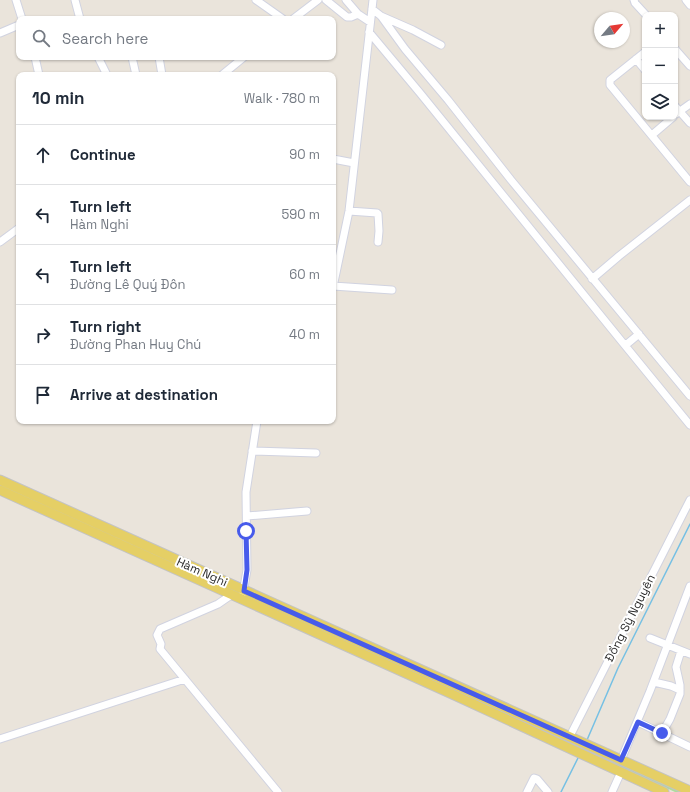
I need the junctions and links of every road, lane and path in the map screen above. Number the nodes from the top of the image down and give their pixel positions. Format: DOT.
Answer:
graph roads {
  1 [pos="16,0"];
  2 [pos="75,0"];
  3 [pos="256,0"];
  4 [pos="318,0"];
  5 [pos="326,0"];
  6 [pos="346,0"];
  7 [pos="373,0"];
  8 [pos="634,0"];
  9 [pos="686,0"];
  10 [pos="690,5"];
  11 [pos="372,9"];
  12 [pos="644,12"];
  13 [pos="358,14"];
  14 [pos="21,16"];
  15 [pos="79,16"];
  16 [pos="279,16"];
  17 [pos="297,16"];
  18 [pos="381,16"];
  19 [pos="370,22"];
  20 [pos="16,26"];
  21 [pos="369,32"];
  22 [pos="0,33"];
  23 [pos="442,45"];
  24 [pos="678,52"];
  25 [pos="642,54"];
  26 [pos="636,59"];
  27 [pos="36,60"];
  28 [pos="100,60"];
  29 [pos="133,60"];
  30 [pos="160,60"];
  31 [pos="240,60"];
  32 [pos="642,66"];
  33 [pos="690,66"];
  34 [pos="38,72"];
  35 [pos="106,72"];
  36 [pos="135,72"];
  37 [pos="162,72"];
  38 [pos="226,72"];
  39 [pos="690,104"];
  40 [pos="678,111"];
  41 [pos="678,114"];
  42 [pos="668,120"];
  43 [pos="690,123"];
  44 [pos="652,135"];
  45 [pos="336,160"];
  46 [pos="354,163"];
  47 [pos="690,182"];
  48 [pos="690,200"];
  49 [pos="349,211"];
  50 [pos="16,230"];
  51 [pos="0,242"];
  52 [pos="378,242"];
  53 [pos="336,254"];
  54 [pos="592,279"];
  55 [pos="336,286"];
  56 [pos="392,290"];
  57 [pos="631,340"];
  58 [pos="690,396"];
  59 [pos="257,424"];
  60 [pos="690,425"];
  61 [pos="252,452"];
  62 [pos="316,453"];
  63 [pos="0,480"];
  64 [pos="0,490"];
  65 [pos="690,500"];
  66 [pos="306,511"];
  67 [pos="247,516"];
  68 [pos="690,586"];
  69 [pos="231,594"];
  70 [pos="243,595"];
  71 [pos="650,638"];
  72 [pos="668,646"];
  73 [pos="681,651"];
  74 [pos="690,654"];
  75 [pos="185,679"];
  76 [pos="654,682"];
  77 [pos="680,690"];
  78 [pos="638,722"];
  79 [pos="662,733"];
  80 [pos="570,736"];
  81 [pos="0,739"];
  82 [pos="690,747"];
  83 [pos="621,760"];
  84 [pos="621,772"];
  85 [pos="690,791"];
  86 [pos="278,792"];
  87 [pos="527,792"];
  88 [pos="548,792"];
  89 [pos="612,792"];
  90 [pos="664,792"];
  1 -- 14 [label="street"];
  2 -- 15 [label="street"];
  3 -- 16 [label="street"];
  4 -- 17 [label="street"];
  5 -- 13 [label="street"];
  6 -- 13 [label="street"];
  7 -- 11 [label="street"];
  8 -- 12 [label="street"];
  9 -- 10 [label="street"];
  11 -- 18 [label="street"];
  11 -- 19 [label="street"];
  13 -- 19 [label="street"];
  18 -- 23 [label="street"];
  18 -- 54 [label="street"];
  19 -- 21 [label="street"];
  20 -- 22 [label="street"];
  21 -- 46 [label="street"];
  21 -- 57 [label="street"];
  24 -- 33 [label="street"];
  25 -- 26 [label="street"];
  26 -- 32 [label="street"];
  26 -- 44 [label="street"];
  27 -- 34 [label="street"];
  28 -- 35 [label="street"];
  29 -- 36 [label="street"];
  30 -- 37 [label="street"];
  31 -- 38 [label="street"];
  39 -- 40 [label="street"];
  41 -- 43 [label="street"];
  42 -- 44 [label="street"];
  44 -- 47 [label="street"];
  45 -- 46 [label="street"];
  46 -- 49 [label="street"];
  48 -- 54 [label="street"];
  49 -- 52 [label="street"];
  49 -- 53 [label="street"];
  50 -- 51 [label="street"];
  54 -- 57 [label="street"];
  55 -- 56 [label="street"];
  57 -- 58 [label="street"];
  57 -- 60 [label="street"];
  59 -- 61 [label="street"];
  61 -- 62 [label="street"];
  61 -- 67 [label="street"];
  63 -- 70 [label="main road, Hàm Nghi"];
  64 -- 69 [label="main road, Hàm Nghi"];
  65 -- 80 [label="street, Đồng Sỹ Nguyên"];
  66 -- 67 [label="street"];
  67 -- 70 [label="street"];
  68 -- 72 [label="street"];
  69 -- 70 [label="main road, Hàm Nghi"];
  69 -- 75 [label="street"];
  70 -- 80 [label="main road, Hàm Nghi"];
  70 -- 84 [label="main road, Hàm Nghi"];
  71 -- 72 [label="street"];
  72 -- 73 [label="street"];
  72 -- 76 [label="street"];
  73 -- 74 [label="street"];
  73 -- 77 [label="street"];
  75 -- 81 [label="street"];
  75 -- 86 [label="street"];
  76 -- 77 [label="street"];
  76 -- 78 [label="street"];
  77 -- 79 [label="street"];
  78 -- 79 [label="street"];
  78 -- 83 [label="street"];
  79 -- 82 [label="street"];
  80 -- 83 [label="main road, Hàm Nghi"];
  83 -- 85 [label="main road, Hàm Nghi"];
  84 -- 89 [label="street"];
  84 -- 90 [label="main road, Hàm Nghi"];
  87 -- 88 [label="street"];
}
